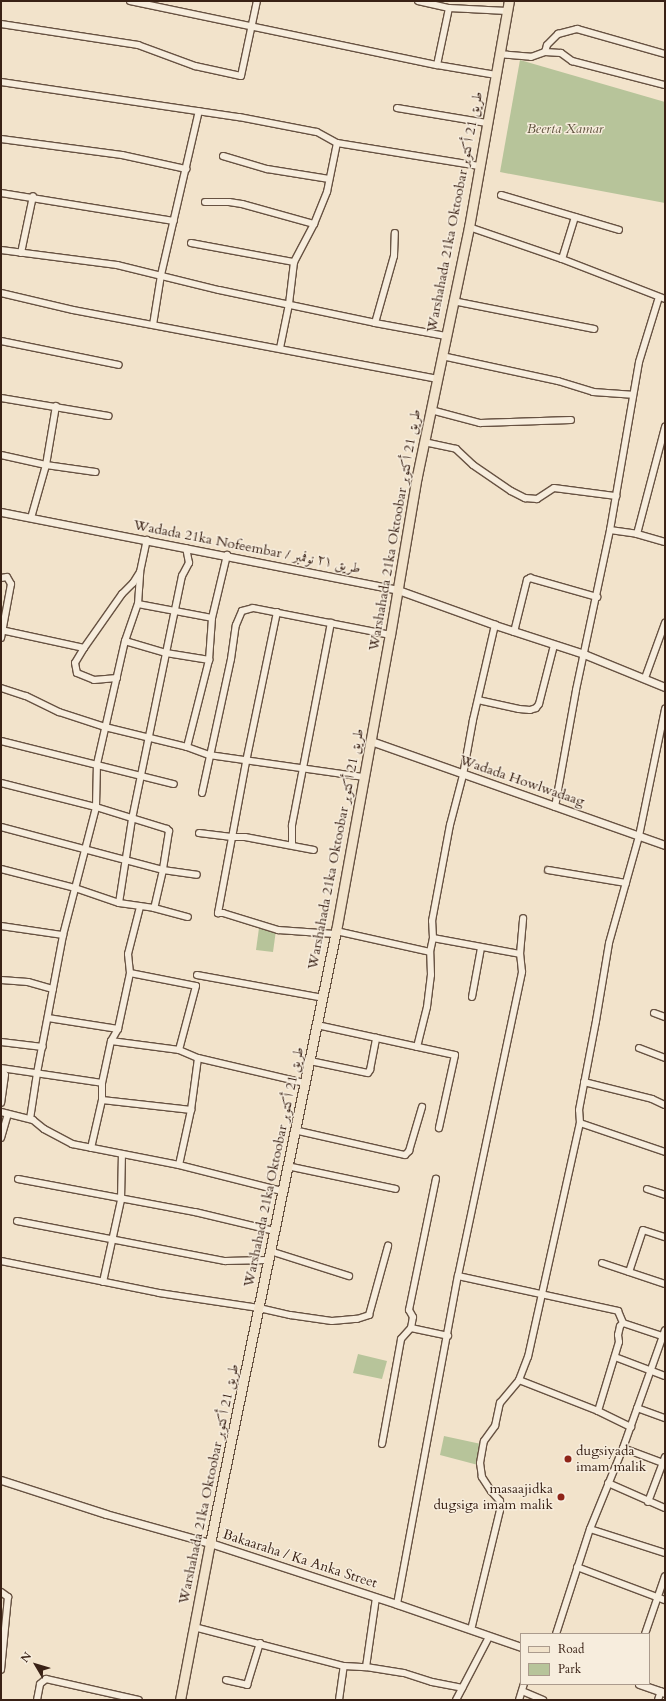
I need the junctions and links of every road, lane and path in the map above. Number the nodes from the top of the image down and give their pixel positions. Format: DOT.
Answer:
graph roads {
  1 [pos="130,1"];
  2 [pos="257,1"];
  3 [pos="418,1"];
  4 [pos="509,1"];
  5 [pos="449,8"];
  6 [pos="507,11"];
  7 [pos="1,24"];
  8 [pos="252,27"];
  9 [pos="545,52"];
  10 [pos="500,54"];
  11 [pos="665,54"];
  12 [pos="437,66"];
  13 [pos="496,75"];
  14 [pos="1,82"];
  15 [pos="665,85"];
  16 [pos="397,108"];
  17 [pos="199,111"];
  18 [pos="487,123"];
  19 [pos="1,139"];
  20 [pos="337,142"];
  21 [pos="224,156"];
  22 [pos="479,166"];
  23 [pos="186,169"];
  24 [pos="328,180"];
  25 [pos="1,193"];
  26 [pos="501,194"];
  27 [pos="33,196"];
  28 [pos="205,202"];
  29 [pos="575,217"];
  30 [pos="174,221"];
  31 [pos="314,224"];
  32 [pos="468,227"];
  33 [pos="619,230"];
  34 [pos="395,233"];
  35 [pos="191,243"];
  36 [pos="1,250"];
  37 [pos="21,253"];
  38 [pos="562,259"];
  39 [pos="294,262"];
  40 [pos="161,275"];
  41 [pos="1,293"];
  42 [pos="662,298"];
  43 [pos="453,301"];
  44 [pos="289,304"];
  45 [pos="375,323"];
  46 [pos="153,325"];
  47 [pos="594,329"];
  48 [pos="446,336"];
  49 [pos="1,341"];
  50 [pos="280,348"];
  51 [pos="442,356"];
  52 [pos="118,365"];
  53 [pos="437,379"];
  54 [pos="632,395"];
  55 [pos="1,398"];
  56 [pos="56,406"];
  57 [pos="431,410"];
  58 [pos="109,416"];
  59 [pos="571,420"];
  60 [pos="665,427"];
  61 [pos="424,442"];
  62 [pos="1,455"];
  63 [pos="46,465"];
  64 [pos="96,472"];
  65 [pos="616,496"];
  66 [pos="1,512"];
  67 [pos="31,518"];
  68 [pos="610,530"];
  69 [pos="637,534"];
  70 [pos="147,540"];
  71 [pos="665,542"];
  72 [pos="186,548"];
  73 [pos="228,555"];
  74 [pos="140,572"];
  75 [pos="1,578"];
  76 [pos="398,590"];
  77 [pos="597,597"];
  78 [pos="138,604"];
  79 [pos="175,612"];
  80 [pos="277,612"];
  81 [pos="212,618"];
  82 [pos="331,623"];
  83 [pos="665,623"];
  84 [pos="495,625"];
  85 [pos="2,630"];
  86 [pos="514,632"];
  87 [pos="390,635"];
  88 [pos="1,638"];
  89 [pos="125,641"];
  90 [pos="554,645"];
  91 [pos="84,648"];
  92 [pos="166,653"];
  93 [pos="584,654"];
  94 [pos="208,660"];
  95 [pos="117,678"];
  96 [pos="645,678"];
  97 [pos="665,687"];
  98 [pos="1,688"];
  99 [pos="478,700"];
  100 [pos="665,709"];
  101 [pos="105,727"];
  102 [pos="149,737"];
  103 [pos="1,741"];
  104 [pos="371,741"];
  105 [pos="187,747"];
  106 [pos="209,755"];
  107 [pos="246,762"];
  108 [pos="97,764"];
  109 [pos="304,767"];
  110 [pos="463,774"];
  111 [pos="140,776"];
  112 [pos="364,777"];
  113 [pos="1,783"];
  114 [pos="174,784"];
  115 [pos="202,793"];
  116 [pos="96,807"];
  117 [pos="556,807"];
  118 [pos="132,819"];
  119 [pos="1,827"];
  120 [pos="199,833"];
  121 [pos="639,836"];
  122 [pos="232,837"];
  123 [pos="292,845"];
  124 [pos="665,845"];
  125 [pos="86,849"];
  126 [pos="314,850"];
  127 [pos="125,859"];
  128 [pos="1,869"];
  129 [pos="163,870"];
  130 [pos="548,870"];
  131 [pos="197,875"];
  132 [pos="626,883"];
  133 [pos="75,888"];
  134 [pos="119,903"];
  135 [pos="140,907"];
  136 [pos="154,908"];
  137 [pos="188,917"];
  138 [pos="523,918"];
  139 [pos="1,926"];
  140 [pos="335,933"];
  141 [pos="63,935"];
  142 [pos="433,938"];
  143 [pos="481,948"];
  144 [pos="430,952"];
  145 [pos="520,954"];
  146 [pos="130,973"];
  147 [pos="197,975"];
  148 [pos="1,980"];
  149 [pos="53,989"];
  150 [pos="472,997"];
  151 [pos="322,998"];
  152 [pos="654,1013"];
  153 [pos="665,1017"];
  154 [pos="48,1018"];
  155 [pos="317,1025"];
  156 [pos="118,1029"];
  157 [pos="376,1038"];
  158 [pos="111,1040"];
  159 [pos="1,1042"];
  160 [pos="43,1047"];
  161 [pos="417,1047"];
  162 [pos="639,1048"];
  163 [pos="179,1050"];
  164 [pos="198,1058"];
  165 [pos="665,1058"];
  166 [pos="310,1061"];
  167 [pos="1,1069"];
  168 [pos="37,1073"];
  169 [pos="584,1082"];
  170 [pos="102,1083"];
  171 [pos="305,1083"];
  172 [pos="102,1100"];
  173 [pos="1,1103"];
  174 [pos="665,1105"];
  175 [pos="422,1107"];
  176 [pos="191,1110"];
  177 [pos="1,1112"];
  178 [pos="8,1114"];
  179 [pos="30,1119"];
  180 [pos="580,1123"];
  181 [pos="439,1128"];
  182 [pos="294,1130"];
  183 [pos="1,1138"];
  184 [pos="91,1148"];
  185 [pos="665,1152"];
  186 [pos="122,1154"];
  187 [pos="179,1165"];
  188 [pos="287,1166"];
  189 [pos="18,1179"];
  190 [pos="436,1179"];
  191 [pos="396,1189"];
  192 [pos="647,1189"];
  193 [pos="282,1191"];
  194 [pos="665,1195"];
  195 [pos="121,1200"];
  196 [pos="17,1221"];
  197 [pos="274,1231"];
  198 [pos="665,1237"];
  199 [pos="114,1240"];
  200 [pos="388,1246"];
  201 [pos="269,1256"];
  202 [pos="1,1261"];
  203 [pos="602,1263"];
  204 [pos="629,1272"];
  205 [pos="349,1276"];
  206 [pos="458,1276"];
  207 [pos="103,1282"];
  208 [pos="665,1284"];
  209 [pos="543,1293"];
  210 [pos="259,1308"];
  211 [pos="623,1323"];
  212 [pos="411,1328"];
  213 [pos="664,1334"];
  214 [pos="448,1336"];
  215 [pos="615,1357"];
  216 [pos="650,1372"];
  217 [pos="665,1376"];
  218 [pos="519,1380"];
  219 [pos="637,1408"];
  220 [pos="598,1411"];
  221 [pos="665,1418"];
  222 [pos="631,1427"];
  223 [pos="382,1444"];
  224 [pos="623,1448"];
  225 [pos="664,1460"];
  226 [pos="1,1480"];
  227 [pos="608,1483"];
  228 [pos="648,1502"];
  229 [pos="665,1508"];
  230 [pos="590,1529"];
  231 [pos="210,1543"];
  232 [pos="665,1553"];
  233 [pos="577,1567"];
  234 [pos="665,1576"];
  235 [pos="1,1592"];
  236 [pos="658,1597"];
  237 [pos="376,1598"];
  238 [pos="665,1600"];
  239 [pos="397,1604"];
  240 [pos="194,1627"];
  241 [pos="471,1630"];
  242 [pos="556,1633"];
  243 [pos="645,1633"];
  244 [pos="2,1635"];
  245 [pos="489,1637"];
  246 [pos="260,1643"];
  247 [pos="520,1647"];
  248 [pos="344,1666"];
  249 [pos="366,1667"];
  250 [pos="1,1670"];
  251 [pos="226,1680"];
  252 [pos="524,1685"];
  253 [pos="642,1685"];
  254 [pos="462,1688"];
  255 [pos="522,1691"];
  256 [pos="663,1692"];
  257 [pos="37,1700"];
  258 [pos="139,1700"];
  259 [pos="180,1700"];
  260 [pos="339,1700"];
  261 [pos="456,1700"];
  262 [pos="519,1700"];
  263 [pos="543,1700"];
  264 [pos="658,1700"];
  1 -- 8 [label="street"];
  2 -- 8 [label="street"];
  3 -- 5 [label="street"];
  4 -- 6 [label="main road, Warshahada 21ka Oktoobar طريق 21 أكتوبر"];
  5 -- 6 [label="street"];
  5 -- 12 [label="street"];
  6 -- 10 [label="main road, Warshahada 21ka Oktoobar طريق 21 أكتوبر"];
  7 -- 8 [label="street"];
  8 -- 12 [label="street"];
  9 -- 10 [label="street"];
  9 -- 11 [label="street"];
  9 -- 15 [label="street"];
  10 -- 13 [label="main road, Warshahada 21ka Oktoobar طريق 21 أكتوبر"];
  12 -- 13 [label="street"];
  13 -- 18 [label="main road, Warshahada 21ka Oktoobar طريق 21 أكتوبر"];
  14 -- 17 [label="street"];
  16 -- 18 [label="street"];
  17 -- 20 [label="street"];
  17 -- 23 [label="street"];
  18 -- 22 [label="main road, Warshahada 21ka Oktoobar طريق 21 أكتوبر"];
  19 -- 23 [label="street"];
  20 -- 22 [label="street"];
  20 -- 24 [label="street"];
  21 -- 24 [label="street"];
  22 -- 32 [label="main road, Warshahada 21ka Oktoobar طريق 21 أكتوبر"];
  23 -- 30 [label="street"];
  24 -- 31 [label="street"];
  25 -- 27 [label="street"];
  26 -- 29 [label="street"];
  27 -- 30 [label="street"];
  27 -- 37 [label="street"];
  28 -- 31 [label="street"];
  29 -- 33 [label="street"];
  29 -- 38 [label="street"];
  30 -- 40 [label="street"];
  31 -- 39 [label="street"];
  32 -- 38 [label="street"];
  32 -- 43 [label="main road, Warshahada 21ka Oktoobar طريق 21 أكتوبر"];
  34 -- 45 [label="street"];
  35 -- 39 [label="street"];
  36 -- 37 [label="street"];
  37 -- 40 [label="street"];
  38 -- 42 [label="street"];
  39 -- 44 [label="street"];
  40 -- 44 [label="street"];
  40 -- 46 [label="street"];
  41 -- 46 [label="street"];
  42 -- 54 [label="street"];
  43 -- 47 [label="street"];
  43 -- 48 [label="main road, Warshahada 21ka Oktoobar طريق 21 أكتوبر"];
  44 -- 45 [label="street"];
  44 -- 50 [label="street"];
  45 -- 48 [label="street"];
  46 -- 50 [label="street"];
  48 -- 51 [label="main road, Warshahada 21ka Oktoobar طريق 21 أكتوبر"];
  49 -- 52 [label="street"];
  50 -- 53 [label="street"];
  51 -- 53 [label="main road, Warshahada 21ka Oktoobar طريق 21 أكتوبر"];
  51 -- 54 [label="street"];
  53 -- 57 [label="main road, Warshahada 21ka Oktoobar طريق 21 أكتوبر"];
  54 -- 65 [label="street"];
  55 -- 56 [label="street"];
  56 -- 58 [label="street"];
  56 -- 63 [label="street"];
  57 -- 59 [label="street"];
  57 -- 61 [label="main road, Warshahada 21ka Oktoobar طريق 21 أكتوبر"];
  60 -- 69 [label="street"];
  61 -- 65 [label="street"];
  61 -- 76 [label="main road, Warshahada 21ka Oktoobar طريق 21 أكتوبر"];
  62 -- 63 [label="street"];
  63 -- 64 [label="street"];
  63 -- 67 [label="street"];
  65 -- 68 [label="street"];
  66 -- 67 [label="street, Wadada 21ka Nofeembar / طريق ٢١ نوفمبر"];
  67 -- 70 [label="street, Wadada 21ka Nofeembar / طريق ٢١ نوفمبر"];
  68 -- 69 [label="street"];
  68 -- 77 [label="street"];
  69 -- 71 [label="street"];
  70 -- 72 [label="street, Wadada 21ka Nofeembar / طريق ٢١ نوفمبر"];
  70 -- 74 [label="street"];
  72 -- 73 [label="street, Wadada 21ka Nofeembar / طريق ٢١ نوفمبر"];
  72 -- 79 [label="street"];
  73 -- 76 [label="street, Wadada 21ka Nofeembar / طريق ٢١ نوفمبر"];
  73 -- 81 [label="street"];
  74 -- 78 [label="street"];
  74 -- 91 [label="street"];
  75 -- 85 [label="street"];
  76 -- 84 [label="street, Wadada 21ka Nofeembar / طريق ٢١ نوفمبر"];
  76 -- 87 [label="main road, Warshahada 21ka Oktoobar طريق 21 أكتوبر"];
  77 -- 86 [label="street"];
  77 -- 93 [label="street"];
  78 -- 79 [label="street"];
  78 -- 89 [label="street"];
  79 -- 81 [label="street"];
  79 -- 92 [label="street"];
  80 -- 82 [label="street"];
  80 -- 106 [label="street"];
  80 -- 107 [label="street"];
  81 -- 94 [label="street"];
  82 -- 87 [label="street"];
  82 -- 109 [label="street"];
  83 -- 96 [label="street"];
  84 -- 86 [label="street, Wadada 21ka Nofeembar / طريق ٢١ نوفمبر"];
  84 -- 99 [label="street"];
  85 -- 88 [label="street"];
  85 -- 91 [label="street"];
  86 -- 90 [label="street, Wadada 21ka Nofeembar / طريق ٢١ نوفمبر"];
  87 -- 104 [label="main road, Warshahada 21ka Oktoobar طريق 21 أكتوبر"];
  89 -- 92 [label="street"];
  89 -- 95 [label="street"];
  90 -- 93 [label="street, Wadada 21ka Nofeembar / طريق ٢١ نوفمبر"];
  90 -- 99 [label="street"];
  91 -- 95 [label="street"];
  92 -- 94 [label="street"];
  92 -- 102 [label="street"];
  93 -- 96 [label="street, Wadada 21ka Nofeembar / طريق ٢١ نوفمبر"];
  93 -- 117 [label="street"];
  94 -- 105 [label="street"];
  95 -- 101 [label="street"];
  96 -- 97 [label="street, Wadada 21ka Nofeembar / طريق ٢١ نوفمبر"];
  98 -- 101 [label="street"];
  99 -- 110 [label="street"];
  100 -- 121 [label="street"];
  101 -- 102 [label="street"];
  101 -- 108 [label="street"];
  102 -- 105 [label="street"];
  102 -- 111 [label="street"];
  103 -- 108 [label="street"];
  104 -- 110 [label="street, Wadada Howlwadaag"];
  104 -- 112 [label="main road, Warshahada 21ka Oktoobar طريق 21 أكتوبر"];
  105 -- 106 [label="street"];
  106 -- 107 [label="street"];
  106 -- 115 [label="street"];
  107 -- 109 [label="street"];
  107 -- 122 [label="street"];
  108 -- 111 [label="street"];
  108 -- 116 [label="street"];
  109 -- 112 [label="street"];
  109 -- 123 [label="street"];
  110 -- 117 [label="street, Wadada Howlwadaag"];
  110 -- 142 [label="street"];
  111 -- 114 [label="street"];
  111 -- 118 [label="street"];
  112 -- 140 [label="main road, Warshahada 21ka Oktoobar طريق 21 أكتوبر"];
  113 -- 116 [label="street"];
  116 -- 118 [label="street"];
  116 -- 125 [label="street"];
  117 -- 121 [label="street, Wadada Howlwadaag"];
  118 -- 127 [label="street"];
  118 -- 129 [label="street"];
  119 -- 125 [label="street"];
  120 -- 122 [label="street"];
  121 -- 124 [label="street, Wadada Howlwadaag"];
  121 -- 132 [label="street"];
  122 -- 123 [label="street"];
  122 -- 140 [label="street"];
  123 -- 126 [label="street"];
  125 -- 127 [label="street"];
  125 -- 133 [label="street"];
  127 -- 129 [label="street"];
  127 -- 134 [label="street"];
  128 -- 133 [label="street"];
  129 -- 131 [label="street"];
  129 -- 136 [label="street"];
  130 -- 132 [label="street"];
  132 -- 169 [label="street"];
  133 -- 134 [label="street"];
  133 -- 141 [label="street"];
  134 -- 135 [label="street"];
  135 -- 136 [label="street"];
  135 -- 146 [label="street"];
  136 -- 137 [label="street"];
  138 -- 145 [label="street"];
  139 -- 141 [label="street"];
  140 -- 144 [label="street"];
  140 -- 151 [label="main road, Warshahada 21ka Oktoobar طريق 21 أكتوبر"];
  141 -- 149 [label="street"];
  142 -- 143 [label="street"];
  142 -- 144 [label="street"];
  143 -- 145 [label="street"];
  143 -- 150 [label="street"];
  144 -- 161 [label="street"];
  145 -- 206 [label="street"];
  146 -- 156 [label="street"];
  146 -- 163 [label="street"];
  147 -- 151 [label="street"];
  148 -- 149 [label="street"];
  149 -- 154 [label="street"];
  151 -- 155 [label="main road, Warshahada 21ka Oktoobar طريق 21 أكتوبر"];
  152 -- 153 [label="street"];
  154 -- 156 [label="street"];
  154 -- 160 [label="street"];
  155 -- 157 [label="street"];
  155 -- 166 [label="main road, Warshahada 21ka Oktoobar طريق 21 أكتوبر"];
  156 -- 158 [label="street"];
  157 -- 161 [label="street"];
  157 -- 166 [label="street"];
  158 -- 163 [label="street"];
  158 -- 170 [label="street"];
  159 -- 160 [label="street"];
  160 -- 168 [label="street"];
  161 -- 181 [label="street"];
  162 -- 165 [label="street"];
  163 -- 164 [label="street"];
  164 -- 171 [label="street"];
  164 -- 176 [label="street"];
  166 -- 171 [label="main road, Warshahada 21ka Oktoobar طريق 21 أكتوبر"];
  167 -- 168 [label="street"];
  167 -- 173 [label="street"];
  168 -- 170 [label="street"];
  168 -- 179 [label="street"];
  169 -- 174 [label="street"];
  169 -- 180 [label="street"];
  170 -- 172 [label="street"];
  171 -- 182 [label="main road, Warshahada 21ka Oktoobar طريق 21 أكتوبر"];
  172 -- 176 [label="street"];
  172 -- 184 [label="street"];
  175 -- 182 [label="street"];
  176 -- 187 [label="street"];
  177 -- 178 [label="street"];
  178 -- 179 [label="street"];
  178 -- 183 [label="street"];
  179 -- 184 [label="street"];
  180 -- 185 [label="street"];
  180 -- 209 [label="street"];
  182 -- 188 [label="main road, Warshahada 21ka Oktoobar طريق 21 أكتوبر"];
  184 -- 186 [label="street"];
  186 -- 187 [label="street"];
  186 -- 195 [label="street"];
  187 -- 193 [label="street"];
  188 -- 191 [label="street"];
  188 -- 193 [label="main road, Warshahada 21ka Oktoobar طريق 21 أكتوبر"];
  189 -- 195 [label="street"];
  190 -- 212 [label="street"];
  192 -- 194 [label="street"];
  193 -- 197 [label="main road, Warshahada 21ka Oktoobar طريق 21 أكتوبر"];
  195 -- 197 [label="street"];
  195 -- 199 [label="street"];
  196 -- 199 [label="street"];
  197 -- 201 [label="main road, Warshahada 21ka Oktoobar طريق 21 أكتوبر"];
  198 -- 204 [label="street"];
  199 -- 201 [label="street"];
  199 -- 207 [label="street"];
  200 -- 210 [label="street"];
  201 -- 205 [label="street"];
  201 -- 210 [label="main road, Warshahada 21ka Oktoobar طريق 21 أكتوبر"];
  202 -- 207 [label="street"];
  203 -- 204 [label="street"];
  204 -- 208 [label="street"];
  206 -- 209 [label="street"];
  206 -- 214 [label="street"];
  207 -- 210 [label="street"];
  209 -- 211 [label="street"];
  209 -- 218 [label="street"];
  210 -- 231 [label="main road, Warshahada 21ka Oktoobar طريق 21 أكتوبر"];
  211 -- 213 [label="street"];
  211 -- 215 [label="street"];
  212 -- 214 [label="street"];
  212 -- 223 [label="street"];
  213 -- 216 [label="street"];
  214 -- 239 [label="street"];
  215 -- 216 [label="street"];
  215 -- 220 [label="street"];
  216 -- 217 [label="street"];
  216 -- 219 [label="street"];
  218 -- 220 [label="street"];
  218 -- 241 [label="street"];
  219 -- 221 [label="street"];
  219 -- 222 [label="street"];
  220 -- 222 [label="street"];
  222 -- 224 [label="street"];
  224 -- 225 [label="street"];
  224 -- 227 [label="street"];
  225 -- 228 [label="street"];
  226 -- 231 [label="street, Bakaaraha / Ka Anka Street"];
  227 -- 228 [label="street"];
  227 -- 230 [label="street"];
  228 -- 229 [label="street"];
  230 -- 232 [label="street"];
  230 -- 233 [label="street"];
  231 -- 237 [label="street, Bakaaraha / Ka Anka Street"];
  231 -- 240 [label="main road, Warshahada 21ka Oktoobar طريق 21 أكتوبر"];
  233 -- 236 [label="street"];
  233 -- 242 [label="street"];
  234 -- 236 [label="street"];
  235 -- 244 [label="street"];
  236 -- 238 [label="street"];
  236 -- 243 [label="street"];
  237 -- 239 [label="street, Bakaaraha / Ka Anka Street"];
  237 -- 249 [label="street"];
  239 -- 241 [label="street, Bakaaraha / Ka Anka Street"];
  240 -- 246 [label="street"];
  240 -- 259 [label="main road, Warshahada 21ka Oktoobar طريق 21 أكتوبر"];
  241 -- 245 [label="street, Bakaaraha / Ka Anka Street"];
  244 -- 250 [label="street"];
  245 -- 247 [label="street, Bakaaraha / Ka Anka Street"];
  245 -- 254 [label="street"];
  246 -- 248 [label="street"];
  246 -- 251 [label="street"];
  248 -- 249 [label="street"];
  248 -- 260 [label="street"];
  249 -- 254 [label="street"];
  252 -- 255 [label="street"];
  253 -- 256 [label="street"];
  254 -- 261 [label="street"];
  255 -- 262 [label="street"];
  255 -- 263 [label="street"];
  256 -- 264 [label="street"];
  257 -- 258 [label="street"];
}
